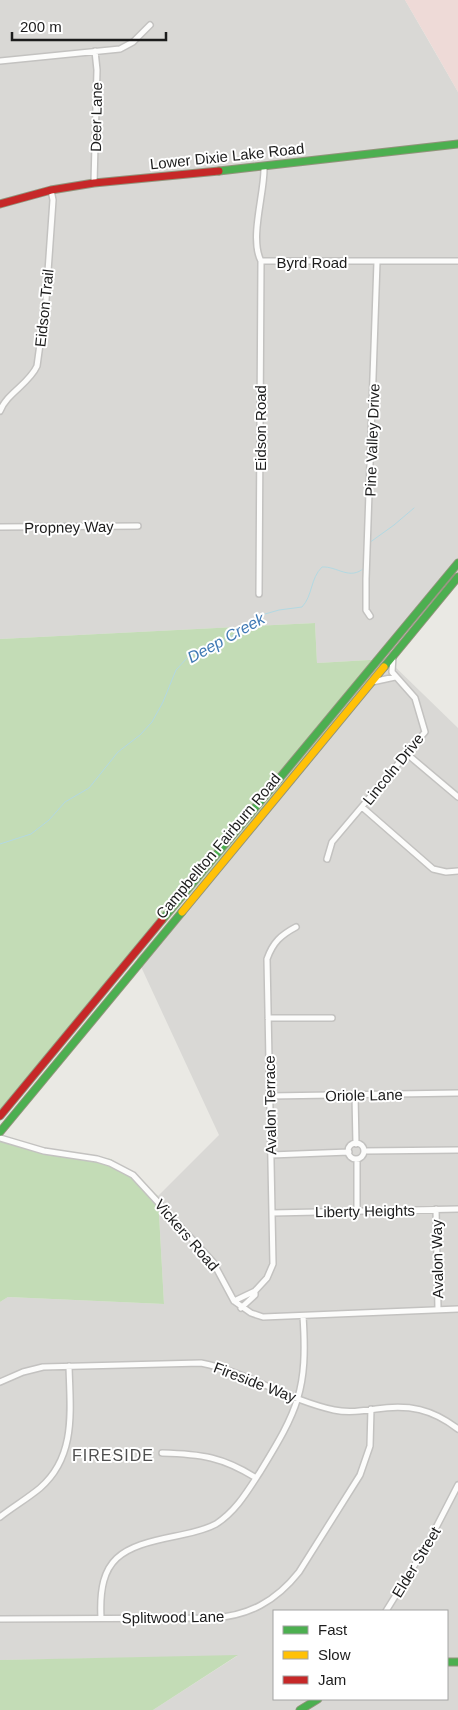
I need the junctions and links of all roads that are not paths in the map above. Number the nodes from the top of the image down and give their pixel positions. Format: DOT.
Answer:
graph roads {
  1 [pos="150,24"];
  2 [pos="95,51"];
  3 [pos="0,61"];
  4 [pos="458,144"];
  5 [pos="264,167"];
  6 [pos="94,183"];
  7 [pos="51,190"];
  8 [pos="0,204"];
  9 [pos="458,260"];
  10 [pos="261,261"];
  11 [pos="377,262"];
  12 [pos="0,411"];
  13 [pos="138,526"];
  14 [pos="0,527"];
  15 [pos="458,563"];
  16 [pos="458,578"];
  17 [pos="259,594"];
  18 [pos="370,616"];
  19 [pos="394,656"];
  20 [pos="395,677"];
  21 [pos="372,682"];
  22 [pos="407,754"];
  23 [pos="458,797"];
  24 [pos="362,807"];
  25 [pos="327,860"];
  26 [pos="458,871"];
  27 [pos="296,927"];
  28 [pos="268,1018"];
  29 [pos="332,1018"];
  30 [pos="458,1093"];
  31 [pos="355,1095"];
  32 [pos="270,1096"];
  33 [pos="0,1116"];
  34 [pos="0,1132"];
  35 [pos="0,1138"];
  36 [pos="356,1144"];
  37 [pos="458,1150"];
  38 [pos="364,1151"];
  39 [pos="348,1152"];
  40 [pos="271,1154"];
  41 [pos="357,1159"];
  42 [pos="436,1209"];
  43 [pos="458,1209"];
  44 [pos="357,1211"];
  45 [pos="272,1212"];
  46 [pos="255,1291"];
  47 [pos="234,1301"];
  48 [pos="241,1308"];
  49 [pos="458,1308"];
  50 [pos="438,1309"];
  51 [pos="303,1316"];
  52 [pos="69,1366"];
  53 [pos="0,1382"];
  54 [pos="299,1400"];
  55 [pos="371,1410"];
  56 [pos="448,1421"];
  57 [pos="458,1422"];
  58 [pos="458,1429"];
  59 [pos="162,1453"];
  60 [pos="256,1478"];
  61 [pos="458,1485"];
  62 [pos="0,1517"];
  63 [pos="387,1610"];
  64 [pos="0,1618"];
  65 [pos="101,1618"];
  66 [pos="317,1700"];
  67 [pos="304,1709"];
  1 -- 2 [label="street"];
  2 -- 3 [label="street"];
  2 -- 6 [label="street, Deer Lane"];
  4 -- 5 [label="main road, Lower Dixie Lake Road"];
  5 -- 6 [label="main road, Lower Dixie Lake Road"];
  5 -- 10 [label="street, Byrd Road"];
  6 -- 7 [label="main road, Lower Dixie Lake Road"];
  7 -- 8 [label="main road, Lower Dixie Lake Road"];
  7 -- 12 [label="street, Eidson Trail"];
  9 -- 11 [label="street, Byrd Road"];
  10 -- 11 [label="street, Byrd Road"];
  10 -- 17 [label="street, Eidson Road"];
  11 -- 18 [label="street, Pine Valley Drive"];
  13 -- 14 [label="street, Propney Way"];
  15 -- 33 [label="main road, Campbellton Fairburn Road"];
  16 -- 19 [label="main road, Campbellton Fairburn Road"];
  19 -- 20 [label="street"];
  19 -- 21 [label="main road, Campbellton Fairburn Road"];
  20 -- 21 [label="street"];
  20 -- 22 [label="street, Lincoln Drive"];
  21 -- 34 [label="main road, Campbellton Fairburn Road"];
  22 -- 23 [label="street"];
  22 -- 24 [label="street, Lincoln Drive"];
  24 -- 25 [label="street, Lincoln Drive"];
  24 -- 26 [label="street"];
  27 -- 28 [label="street, Avalon Terrace"];
  28 -- 29 [label="street"];
  28 -- 32 [label="street, Avalon Terrace"];
  30 -- 31 [label="street, Oriole Lane"];
  31 -- 32 [label="street, Oriole Lane"];
  31 -- 36 [label="street"];
  32 -- 40 [label="street, Avalon Terrace"];
  35 -- 47 [label="street, Vickers Road"];
  36 -- 38 [label="street"];
  36 -- 39 [label="street"];
  37 -- 38 [label="street"];
  38 -- 41 [label="street"];
  39 -- 40 [label="street"];
  39 -- 41 [label="street"];
  40 -- 45 [label="street, Avalon Terrace"];
  41 -- 44 [label="street"];
  42 -- 43 [label="street, Liberty Heights"];
  42 -- 44 [label="street, Liberty Heights"];
  42 -- 50 [label="street, Avalon Way"];
  44 -- 45 [label="street, Liberty Heights"];
  45 -- 46 [label="street, Avalon Terrace"];
  46 -- 47 [label="street, Avalon Terrace"];
  46 -- 48 [label="street, Avalon Terrace"];
  47 -- 48 [label="street, Vickers Road"];
  48 -- 51 [label="street, Vickers Road"];
  49 -- 50 [label="street, Vickers Road"];
  50 -- 51 [label="street, Vickers Road"];
  51 -- 54 [label="street"];
  52 -- 53 [label="street, Fireside Way"];
  52 -- 54 [label="street, Fireside Way"];
  52 -- 62 [label="street"];
  54 -- 55 [label="street, Fireside Way"];
  54 -- 60 [label="street"];
  55 -- 56 [label="street, Fireside Way"];
  55 -- 65 [label="street, Splitwood Lane"];
  56 -- 57 [label="street, Fireside Way"];
  56 -- 58 [label="street, Fireside Way"];
  59 -- 60 [label="street"];
  60 -- 65 [label="street"];
  61 -- 63 [label="street, Elder Street"];
  64 -- 65 [label="street, Splitwood Lane"];
  66 -- 67 [label="main road"];
}
